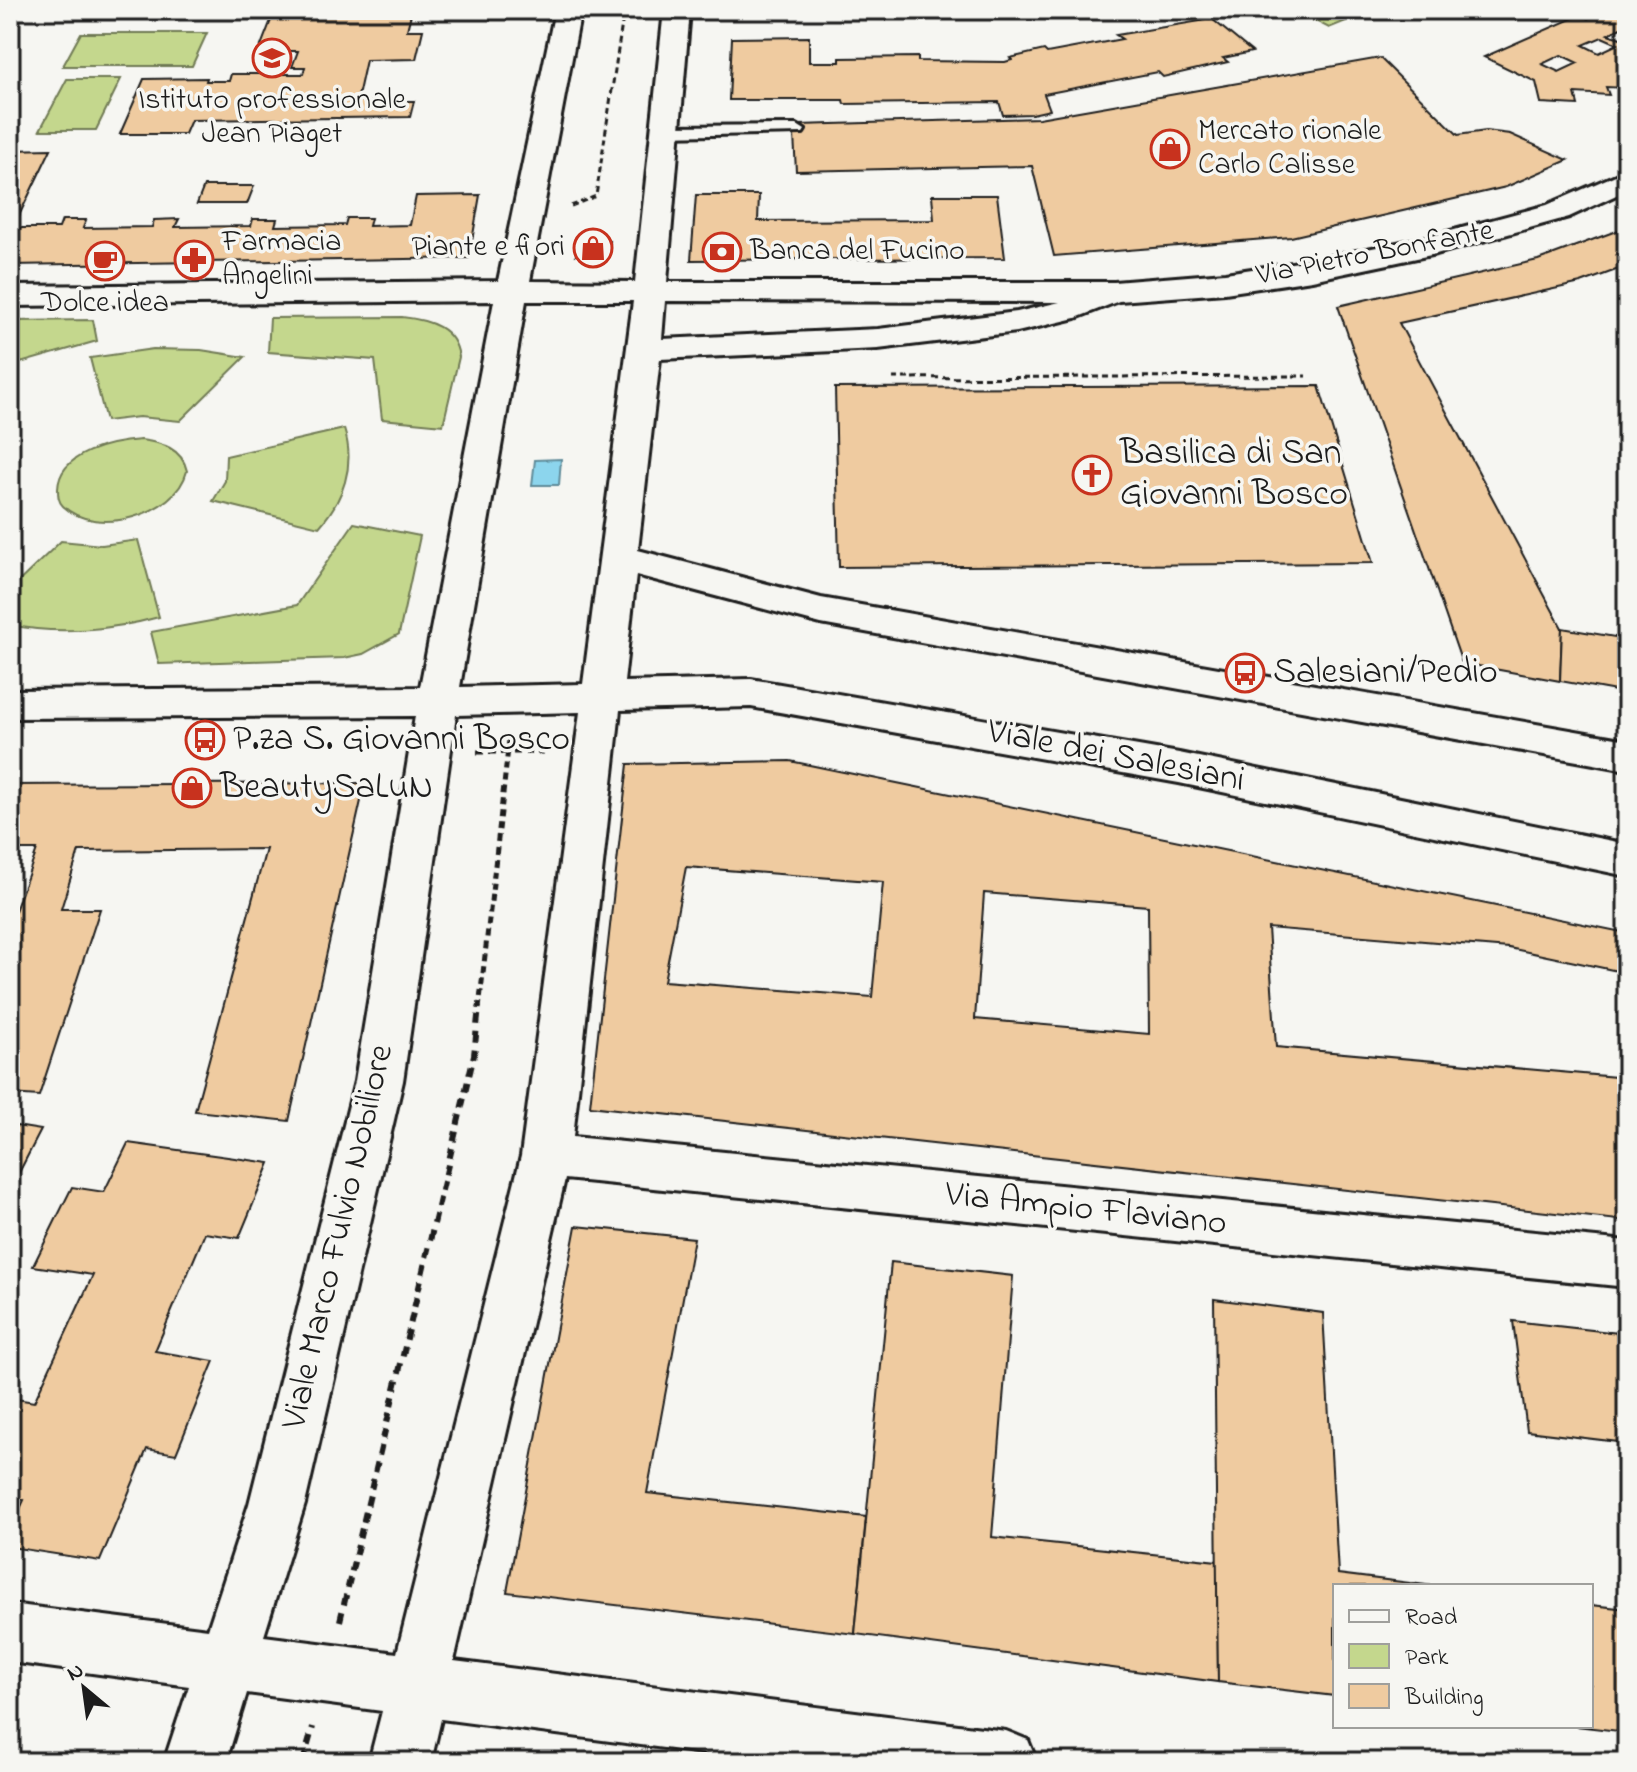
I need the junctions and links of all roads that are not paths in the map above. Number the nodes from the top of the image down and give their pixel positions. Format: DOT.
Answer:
graph roads {
  1 [pos="568,10"];
  2 [pos="677,10"];
  3 [pos="797,130"];
  4 [pos="664,131"];
  5 [pos="1627,179"];
  6 [pos="512,291"];
  7 [pos="1114,292"];
  8 [pos="648,293"];
  9 [pos="10,296"];
  10 [pos="644,350"];
  11 [pos="619,557"];
  12 [pos="601,697"];
  13 [pos="438,701"];
  14 [pos="10,704"];
  15 [pos="1627,755"];
  16 [pos="1627,860"];
  17 [pos="546,1156"];
  18 [pos="1627,1264"];
  19 [pos="10,1633"];
  20 [pos="225,1661"];
  21 [pos="418,1685"];
  22 [pos="195,1762"];
  23 [pos="400,1762"];
  24 [pos="1006,1762"];
  1 -- 6 [label="street"];
  2 -- 4 [label="street"];
  3 -- 4 [label="lane"];
  4 -- 8 [label="street"];
  5 -- 7 [label="street, Via Pietro Bonfante"];
  6 -- 8 [label="street, Via Pietro Bonfante"];
  6 -- 9 [label="street, Via Pietro Bonfante"];
  6 -- 13 [label="street, Viale Marco Fulvio Nobiliore"];
  7 -- 8 [label="street, Via Pietro Bonfante"];
  7 -- 10 [label="street, Via Pietro Bonfante"];
  8 -- 10 [label="street"];
  10 -- 11 [label="street"];
  11 -- 12 [label="street"];
  11 -- 15 [label="street"];
  12 -- 13 [label="street, Viale dei Salesiani"];
  12 -- 16 [label="street, Viale dei Salesiani"];
  12 -- 17 [label="street"];
  13 -- 14 [label="street, Viale dei Salesiani"];
  13 -- 20 [label="street, Viale Marco Fulvio Nobiliore"];
  17 -- 18 [label="street, Via Ampio Flaviano"];
  17 -- 21 [label="street"];
  19 -- 20 [label="street"];
  20 -- 21 [label="street"];
  20 -- 22 [label="street, Viale Marco Fulvio Nobiliore"];
  21 -- 23 [label="street"];
  21 -- 24 [label="street"];
}
